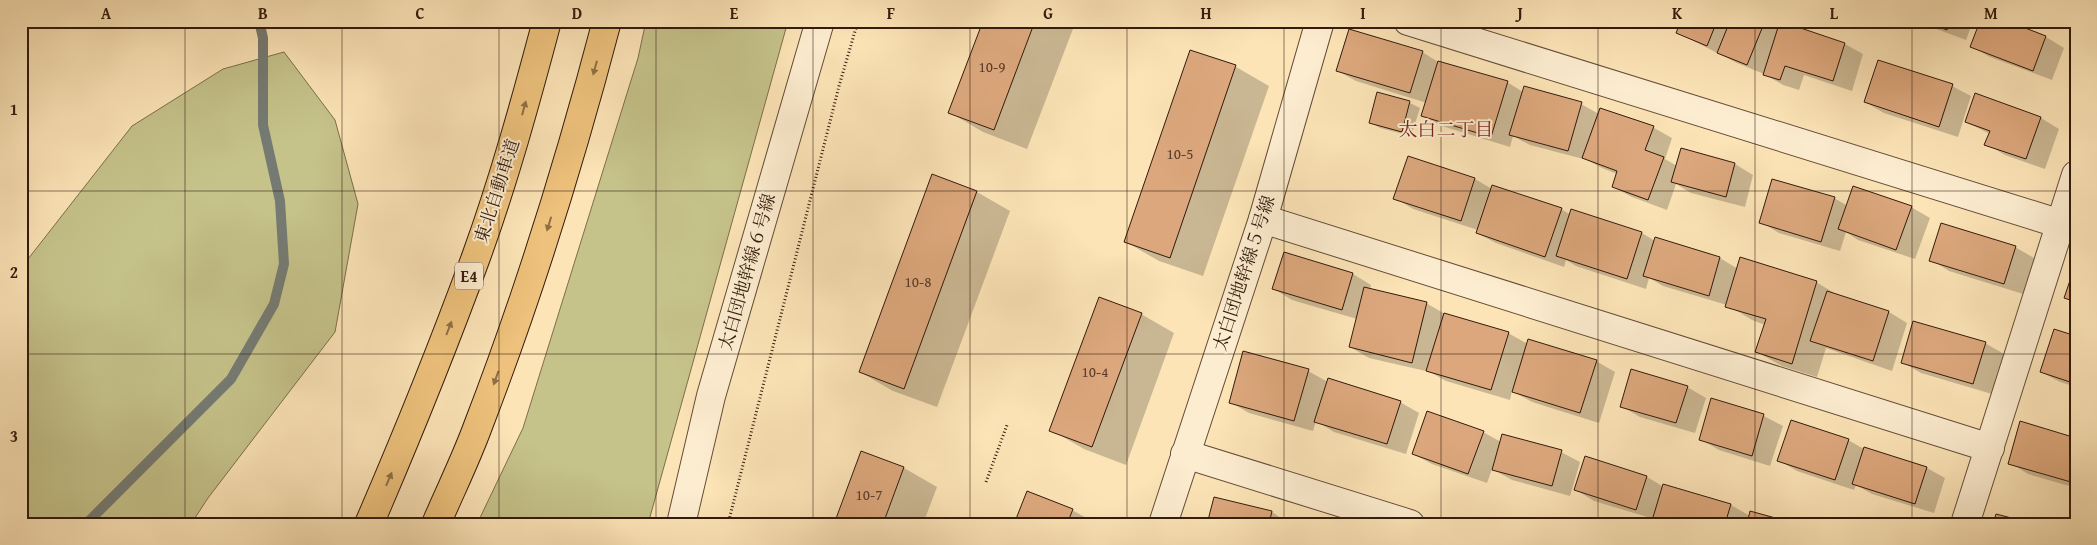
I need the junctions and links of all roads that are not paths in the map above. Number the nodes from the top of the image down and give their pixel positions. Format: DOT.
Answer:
graph roads {
  1 [pos="547,21"];
  2 [pos="607,21"];
  3 [pos="820,21"];
  4 [pos="1320,21"];
  5 [pos="1408,21"];
  6 [pos="2076,175"];
  7 [pos="1263,219"];
  8 [pos="2061,224"];
  9 [pos="1990,448"];
  10 [pos="1184,454"];
  11 [pos="370,524"];
  12 [pos="436,524"];
  13 [pos="682,524"];
  14 [pos="1163,524"];
  15 [pos="1410,524"];
  16 [pos="1965,524"];
  11 -- 1 [label="highway, 東北自動車道 / E4, one-way"];
  2 -- 12 [label="highway, one-way"];
  3 -- 13 [label="street, 太白団地幹線６号線"];
  4 -- 7 [label="street, 太白団地幹線５号線"];
  5 -- 8 [label="street"];
  6 -- 8 [label="street"];
  7 -- 9 [label="street"];
  7 -- 10 [label="street, 太白団地幹線５号線"];
  8 -- 9 [label="street"];
  9 -- 16 [label="street"];
  10 -- 14 [label="street, 太白団地幹線５号線"];
  10 -- 15 [label="street"];
}
